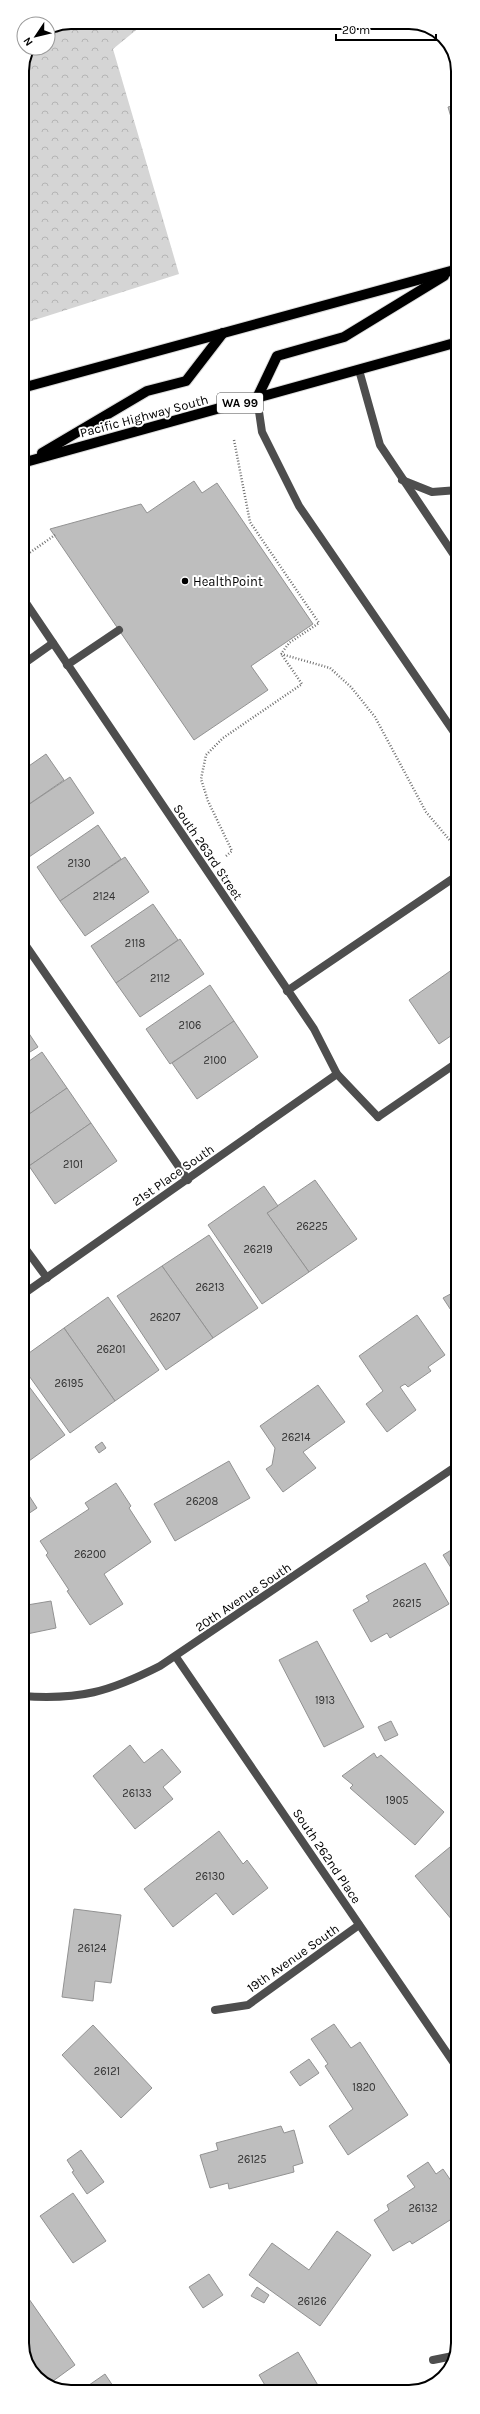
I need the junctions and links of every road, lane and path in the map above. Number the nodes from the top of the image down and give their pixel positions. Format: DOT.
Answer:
graph roads {
  1 [pos="451,270"];
  2 [pos="451,272"];
  3 [pos="223,333"];
  4 [pos="451,347"];
  5 [pos="359,370"];
  6 [pos="29,386"];
  7 [pos="257,398"];
  8 [pos="234,440"];
  9 [pos="29,460"];
  10 [pos="29,461"];
  11 [pos="402,479"];
  12 [pos="451,491"];
  13 [pos="55,535"];
  14 [pos="451,551"];
  15 [pos="29,553"];
  16 [pos="29,607"];
  17 [pos="119,630"];
  18 [pos="53,643"];
  19 [pos="281,654"];
  20 [pos="29,660"];
  21 [pos="67,665"];
  22 [pos="451,728"];
  23 [pos="451,842"];
  24 [pos="226,856"];
  25 [pos="451,880"];
  26 [pos="29,950"];
  27 [pos="287,991"];
  28 [pos="451,1067"];
  29 [pos="337,1074"];
  30 [pos="188,1180"];
  31 [pos="29,1254"];
  32 [pos="47,1278"];
  33 [pos="29,1290"];
  34 [pos="451,1470"];
  35 [pos="176,1657"];
  36 [pos="29,1696"];
  37 [pos="359,1925"];
  38 [pos="214,2010"];
  39 [pos="451,2059"];
  40 [pos="449,2357"];
  41 [pos="434,2360"];
  1 -- 3 [label="main road"];
  2 -- 7 [label="main road"];
  3 -- 6 [label="main road"];
  3 -- 9 [label="main road"];
  4 -- 5 [label="main road, Pacific Highway South / WA 99"];
  5 -- 7 [label="main road, Pacific Highway South / WA 99"];
  5 -- 11 [label="street"];
  7 -- 10 [label="main road, Pacific Highway South / WA 99"];
  7 -- 22 [label="street"];
  8 -- 19 [label="path"];
  11 -- 12 [label="street"];
  11 -- 14 [label="street"];
  13 -- 15 [label="path"];
  16 -- 18 [label="street, South 263rd Street"];
  17 -- 21 [label="street"];
  18 -- 20 [label="street"];
  18 -- 21 [label="street, South 263rd Street"];
  19 -- 23 [label="path"];
  19 -- 24 [label="path"];
  21 -- 27 [label="street, South 263rd Street"];
  25 -- 27 [label="street"];
  26 -- 30 [label="street"];
  27 -- 29 [label="street, South 263rd Street"];
  28 -- 29 [label="street, South 263rd Street"];
  29 -- 30 [label="street, 21st Place South"];
  30 -- 32 [label="street, 21st Place South"];
  31 -- 32 [label="street"];
  32 -- 33 [label="street, 21st Place South"];
  34 -- 35 [label="street, 20th Avenue South"];
  35 -- 36 [label="street, 20th Avenue South"];
  35 -- 37 [label="street, South 262nd Place"];
  37 -- 38 [label="street, 19th Avenue South"];
  37 -- 39 [label="street, South 262nd Place"];
  40 -- 41 [label="street"];
}
